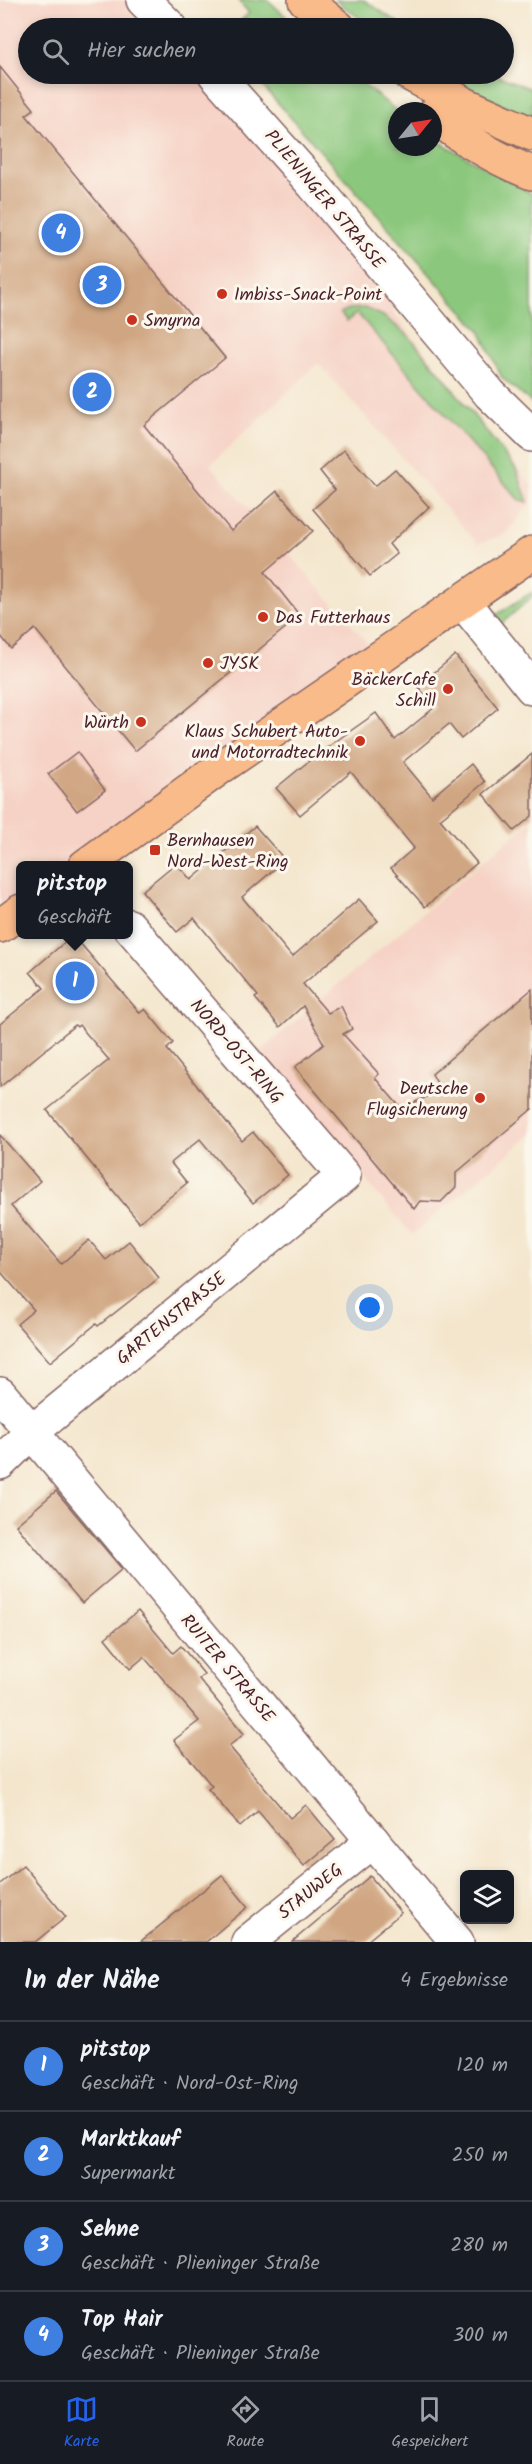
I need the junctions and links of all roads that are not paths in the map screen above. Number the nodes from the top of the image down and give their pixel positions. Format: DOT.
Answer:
graph roads {
  1 [pos="143,0"];
  2 [pos="305,0"];
  3 [pos="161,18"];
  4 [pos="327,18"];
  5 [pos="224,84"];
  6 [pos="399,84"];
  7 [pos="428,84"];
  8 [pos="419,102"];
  9 [pos="442,121"];
  10 [pos="532,134"];
  11 [pos="529,173"];
  12 [pos="531,436"];
  13 [pos="532,553"];
  14 [pos="463,602"];
  15 [pos="532,688"];
  16 [pos="92,861"];
  17 [pos="16,915"];
  18 [pos="0,926"];
  19 [pos="133,931"];
  20 [pos="344,1176"];
  21 [pos="0,1394"];
  22 [pos="32,1432"];
  23 [pos="0,1463"];
  24 [pos="373,1841"];
  25 [pos="248,1942"];
  26 [pos="457,1942"];
  1 -- 3 [label="street"];
  2 -- 4 [label="main road"];
  5 -- 12 [label="street, PLIENINGER STRASSE"];
  6 -- 8 [label="main road"];
  7 -- 10 [label="main road"];
  9 -- 11 [label="main road"];
  13 -- 14 [label="main road"];
  14 -- 15 [label="street"];
  14 -- 16 [label="main road"];
  17 -- 18 [label="main road"];
  19 -- 20 [label="street, NORD-OST-RING"];
  20 -- 22 [label="street, GARTENSTRASSE"];
  21 -- 22 [label="street, RUITER STRASSE"];
  22 -- 23 [label="street, GARTENSTRASSE"];
  22 -- 24 [label="street, RUITER STRASSE"];
  24 -- 25 [label="street, STAUWEG"];
  24 -- 26 [label="street, RUITER STRASSE"];
}
